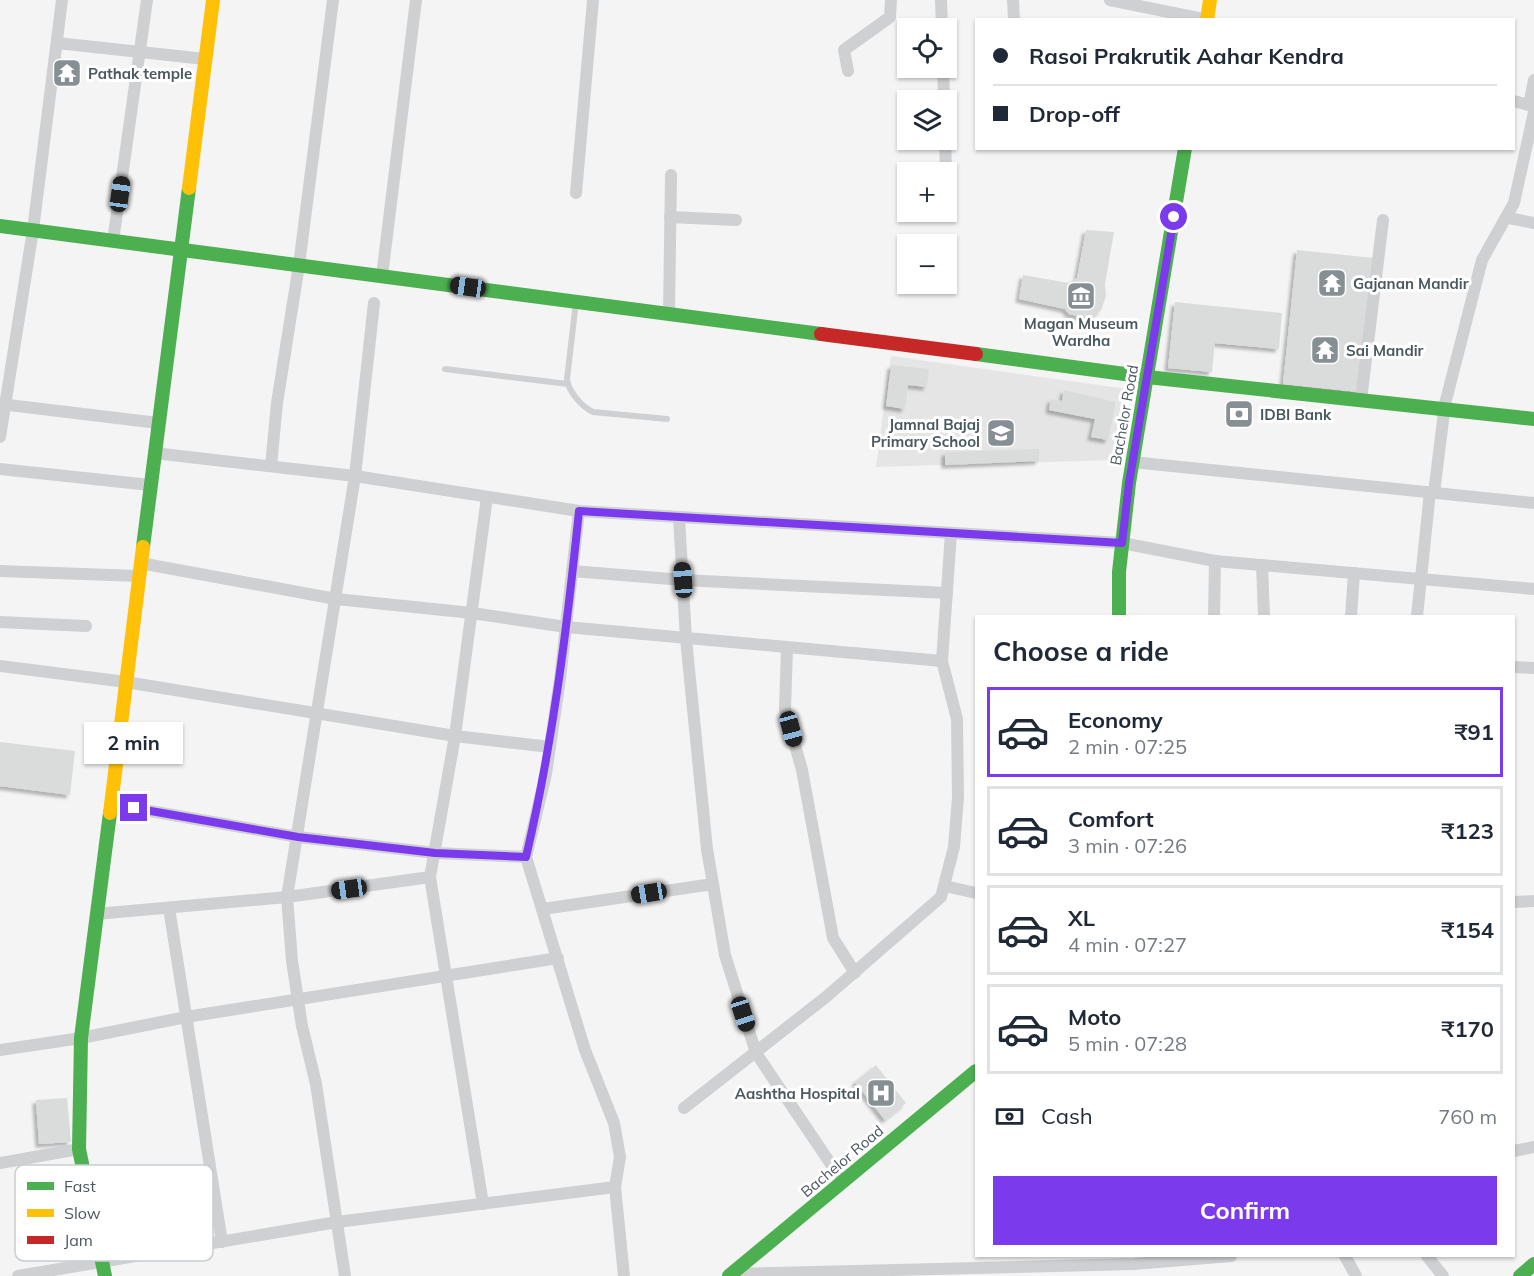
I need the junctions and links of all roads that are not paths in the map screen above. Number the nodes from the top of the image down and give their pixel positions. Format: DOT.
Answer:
graph roads {
  1 [pos="62,0"];
  2 [pos="147,0"];
  3 [pos="213,0"];
  4 [pos="333,0"];
  5 [pos="416,0"];
  6 [pos="593,0"];
  7 [pos="891,0"];
  8 [pos="942,0"];
  9 [pos="1013,0"];
  10 [pos="1110,0"];
  11 [pos="1210,0"];
  12 [pos="942,18"];
  13 [pos="1014,18"];
  14 [pos="1202,18"];
  15 [pos="1207,18"];
  16 [pos="57,42"];
  17 [pos="140,52"];
  18 [pos="205,59"];
  19 [pos="848,71"];
  20 [pos="1534,80"];
  21 [pos="1515,101"];
  22 [pos="1532,107"];
  23 [pos="1185,150"];
  24 [pos="671,175"];
  25 [pos="576,193"];
  26 [pos="670,217"];
  27 [pos="1509,218"];
  28 [pos="736,220"];
  29 [pos="1383,220"];
  30 [pos="1534,223"];
  31 [pos="0,226"];
  32 [pos="33,230"];
  33 [pos="113,241"];
  34 [pos="180,249"];
  35 [pos="299,265"];
  36 [pos="382,276"];
  37 [pos="576,302"];
  38 [pos="374,303"];
  39 [pos="669,314"];
  40 [pos="445,369"];
  41 [pos="1147,377"];
  42 [pos="567,384"];
  43 [pos="1361,400"];
  44 [pos="3,404"];
  45 [pos="1444,409"];
  46 [pos="667,419"];
  47 [pos="1534,419"];
  48 [pos="158,423"];
  49 [pos="0,437"];
  50 [pos="154,453"];
  51 [pos="1132,462"];
  52 [pos="271,466"];
  53 [pos="0,469"];
  54 [pos="355,476"];
  55 [pos="150,484"];
  56 [pos="1432,492"];
  57 [pos="487,496"];
  58 [pos="1534,503"];
  59 [pos="579,511"];
  60 [pos="679,517"];
  61 [pos="951,533"];
  62 [pos="1122,543"];
  63 [pos="1215,561"];
  64 [pos="1262,565"];
  65 [pos="140,570"];
  66 [pos="0,571"];
  67 [pos="572,571"];
  68 [pos="1354,573"];
  69 [pos="1420,579"];
  70 [pos="683,580"];
  71 [pos="1534,590"];
  72 [pos="947,593"];
  73 [pos="336,599"];
  74 [pos="472,613"];
  75 [pos="1119,615"];
  76 [pos="1214,615"];
  77 [pos="1264,615"];
  78 [pos="1351,615"];
  79 [pos="1417,615"];
  80 [pos="0,622"];
  81 [pos="86,626"];
  82 [pos="566,627"];
  83 [pos="686,639"];
  84 [pos="787,648"];
  85 [pos="942,661"];
  86 [pos="0,666"];
  87 [pos="1515,668"];
  88 [pos="1534,668"];
  89 [pos="126,682"];
  90 [pos="317,714"];
  91 [pos="455,736"];
  92 [pos="550,747"];
  93 [pos="110,804"];
  94 [pos="298,837"];
  95 [pos="435,853"];
  96 [pos="526,857"];
  97 [pos="430,878"];
  98 [pos="713,884"];
  99 [pos="945,885"];
  100 [pos="975,893"];
  101 [pos="287,897"];
  102 [pos="1534,901"];
  103 [pos="1515,902"];
  104 [pos="169,908"];
  105 [pos="543,909"];
  106 [pos="96,914"];
  107 [pos="558,958"];
  108 [pos="855,973"];
  109 [pos="447,976"];
  110 [pos="298,999"];
  111 [pos="186,1017"];
  112 [pos="81,1038"];
  113 [pos="0,1050"];
  114 [pos="756,1053"];
  115 [pos="975,1072"];
  116 [pos="684,1108"];
  117 [pos="1534,1146"];
  118 [pos="79,1149"];
  119 [pos="1515,1151"];
  120 [pos="0,1163"];
  121 [pos="82,1165"];
  122 [pos="210,1165"];
  123 [pos="843,1182"];
  124 [pos="213,1186"];
  125 [pos="615,1187"];
  126 [pos="483,1204"];
  127 [pos="337,1222"];
  128 [pos="222,1242"];
  129 [pos="213,1244"];
  130 [pos="1207,1257"];
  131 [pos="1346,1257"];
  132 [pos="1428,1257"];
  133 [pos="1160,1259"];
  134 [pos="141,1261"];
  135 [pos="1534,1264"];
  136 [pos="103,1270"];
  137 [pos="730,1275"];
  138 [pos="18,1276"];
  139 [pos="345,1276"];
  140 [pos="624,1276"];
  141 [pos="1356,1276"];
  142 [pos="1443,1276"];
  143 [pos="1520,1276"];
  1 -- 16 [label="street"];
  2 -- 17 [label="street"];
  3 -- 18 [label="street"];
  4 -- 35 [label="street"];
  5 -- 36 [label="street"];
  6 -- 25 [label="street"];
  7 -- 19 [label="street"];
  8 -- 12 [label="street"];
  9 -- 13 [label="street"];
  10 -- 14 [label="street"];
  11 -- 15 [label="street"];
  16 -- 17 [label="street"];
  16 -- 32 [label="street"];
  17 -- 18 [label="street"];
  17 -- 33 [label="street"];
  18 -- 34 [label="street"];
  20 -- 22 [label="street"];
  21 -- 22 [label="street"];
  22 -- 27 [label="street"];
  23 -- 41 [label="street, Bachelor Road"];
  24 -- 26 [label="street"];
  26 -- 28 [label="street"];
  26 -- 39 [label="street"];
  27 -- 30 [label="street"];
  27 -- 45 [label="street"];
  29 -- 43 [label="street"];
  31 -- 32 [label="street"];
  32 -- 33 [label="street"];
  32 -- 44 [label="street"];
  33 -- 34 [label="street"];
  34 -- 35 [label="street"];
  34 -- 48 [label="street"];
  35 -- 36 [label="street"];
  35 -- 52 [label="street"];
  36 -- 37 [label="street"];
  37 -- 39 [label="street"];
  37 -- 42 [label="lane"];
  38 -- 54 [label="street"];
  39 -- 41 [label="street"];
  40 -- 42 [label="lane"];
  41 -- 43 [label="street"];
  41 -- 51 [label="street, Bachelor Road"];
  42 -- 46 [label="lane"];
  43 -- 45 [label="street"];
  44 -- 48 [label="street"];
  44 -- 49 [label="street"];
  45 -- 47 [label="street"];
  45 -- 56 [label="street"];
  48 -- 50 [label="street"];
  50 -- 52 [label="street"];
  50 -- 55 [label="street"];
  51 -- 56 [label="street"];
  51 -- 62 [label="street, Bachelor Road"];
  52 -- 54 [label="street"];
  53 -- 55 [label="street"];
  54 -- 57 [label="street"];
  54 -- 73 [label="street"];
  55 -- 65 [label="street"];
  56 -- 58 [label="street"];
  56 -- 69 [label="street"];
  57 -- 59 [label="street"];
  57 -- 74 [label="street"];
  59 -- 60 [label="street"];
  59 -- 67 [label="street"];
  60 -- 61 [label="street"];
  60 -- 70 [label="street"];
  61 -- 62 [label="street"];
  61 -- 72 [label="street"];
  62 -- 63 [label="street"];
  62 -- 75 [label="street, Bachelor Road"];
  63 -- 64 [label="street"];
  63 -- 76 [label="street"];
  64 -- 68 [label="street"];
  64 -- 77 [label="street"];
  65 -- 66 [label="street"];
  65 -- 73 [label="street"];
  65 -- 89 [label="street"];
  67 -- 70 [label="street"];
  67 -- 82 [label="street"];
  68 -- 69 [label="street"];
  68 -- 78 [label="street"];
  69 -- 71 [label="street"];
  69 -- 79 [label="street"];
  70 -- 72 [label="street"];
  70 -- 83 [label="street"];
  72 -- 85 [label="street"];
  73 -- 74 [label="street"];
  73 -- 90 [label="street"];
  74 -- 82 [label="street"];
  74 -- 91 [label="street"];
  80 -- 81 [label="street"];
  82 -- 83 [label="street"];
  82 -- 92 [label="street"];
  83 -- 84 [label="street"];
  83 -- 98 [label="street"];
  84 -- 85 [label="street"];
  84 -- 108 [label="street"];
  85 -- 99 [label="street"];
  86 -- 89 [label="street"];
  87 -- 88 [label="street"];
  89 -- 90 [label="street"];
  89 -- 93 [label="street"];
  90 -- 91 [label="street"];
  90 -- 94 [label="street"];
  91 -- 92 [label="street"];
  91 -- 95 [label="street"];
  92 -- 96 [label="street"];
  93 -- 94 [label="street"];
  93 -- 106 [label="street"];
  94 -- 95 [label="street"];
  94 -- 101 [label="street"];
  95 -- 96 [label="street"];
  95 -- 97 [label="street"];
  96 -- 105 [label="street"];
  97 -- 101 [label="street"];
  97 -- 109 [label="street"];
  98 -- 105 [label="street"];
  98 -- 114 [label="street"];
  99 -- 100 [label="street"];
  99 -- 108 [label="street"];
  101 -- 104 [label="street"];
  101 -- 110 [label="street"];
  102 -- 103 [label="street"];
  104 -- 106 [label="street"];
  104 -- 111 [label="street"];
  105 -- 107 [label="street"];
  106 -- 112 [label="street"];
  107 -- 109 [label="street"];
  107 -- 125 [label="street"];
  108 -- 114 [label="street"];
  109 -- 110 [label="street"];
  109 -- 126 [label="street"];
  110 -- 111 [label="street"];
  110 -- 127 [label="street"];
  111 -- 112 [label="street"];
  111 -- 122 [label="street"];
  112 -- 113 [label="street"];
  112 -- 118 [label="street"];
  114 -- 116 [label="street"];
  114 -- 123 [label="street"];
  115 -- 123 [label="street, Bachelor Road"];
  117 -- 119 [label="street"];
  118 -- 120 [label="street"];
  118 -- 121 [label="street"];
  123 -- 137 [label="street, Bachelor Road"];
  124 -- 128 [label="street"];
  125 -- 126 [label="street"];
  125 -- 140 [label="street"];
  126 -- 127 [label="street"];
  127 -- 128 [label="street"];
  127 -- 139 [label="street"];
  128 -- 129 [label="street"];
  130 -- 133 [label="street"];
  131 -- 141 [label="street"];
  132 -- 142 [label="street"];
  133 -- 137 [label="street"];
  134 -- 136 [label="street"];
  135 -- 143 [label="street"];
  136 -- 138 [label="street"];
}
